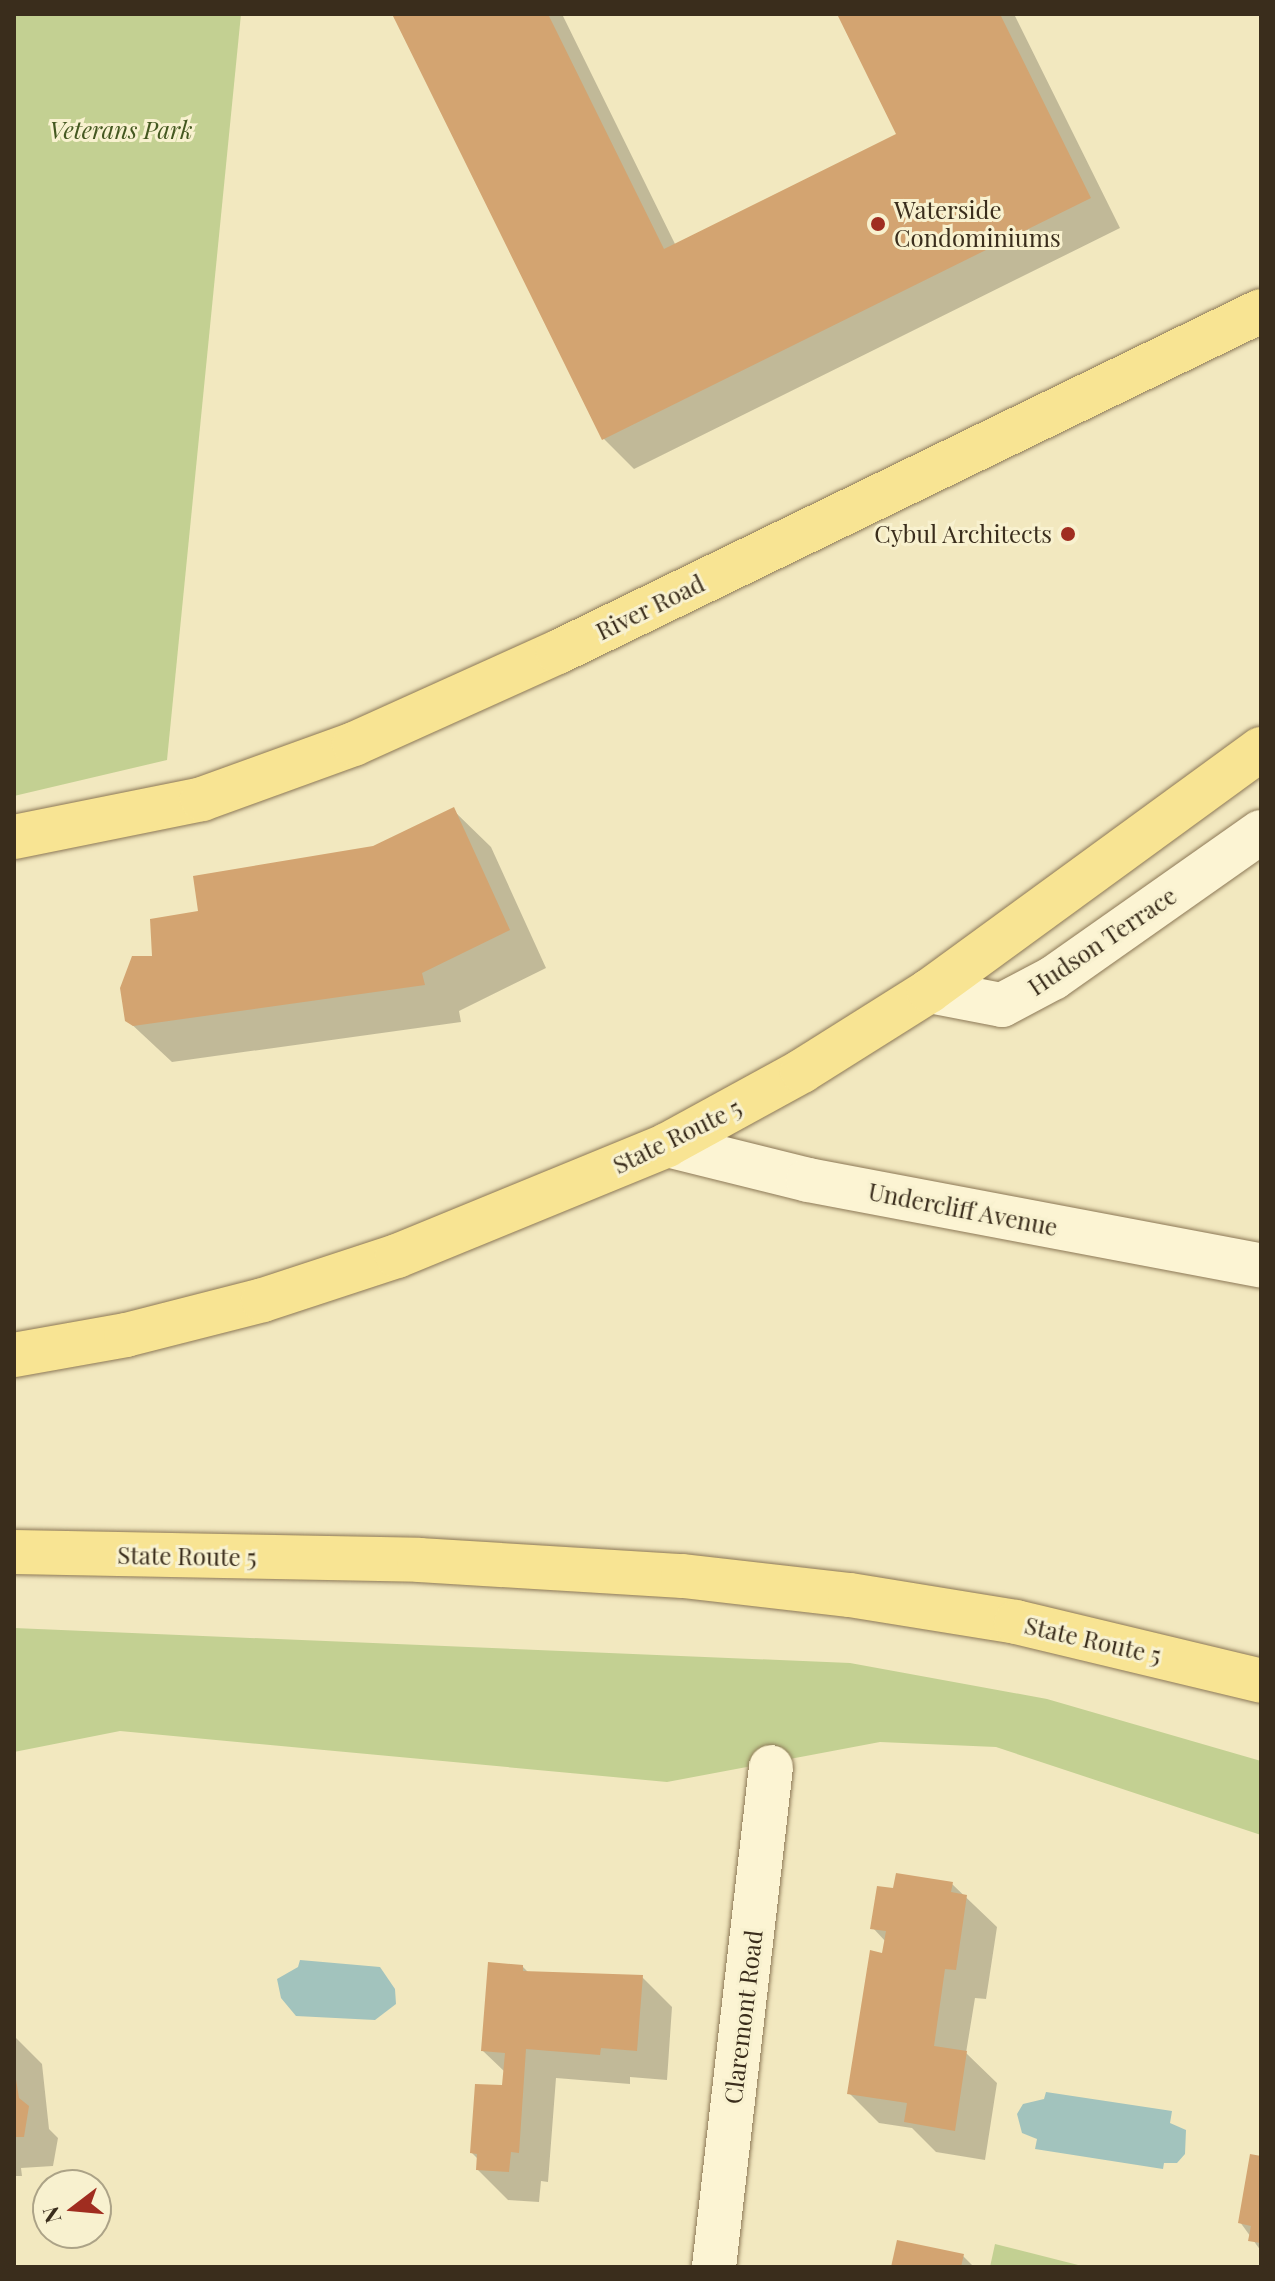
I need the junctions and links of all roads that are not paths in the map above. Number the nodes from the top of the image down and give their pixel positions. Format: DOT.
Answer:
graph roads {
  1 [pos="1261,311"];
  2 [pos="1261,749"];
  3 [pos="1261,832"];
  4 [pos="14,837"];
  5 [pos="929,991"];
  6 [pos="667,1145"];
  7 [pos="1261,1266"];
  8 [pos="14,1355"];
  9 [pos="14,1552"];
  10 [pos="1261,1681"];
  11 [pos="771,1767"];
  12 [pos="714,2267"];
  1 -- 4 [label="main road, River Road"];
  2 -- 5 [label="main road, State Route 5"];
  3 -- 5 [label="street, Hudson Terrace"];
  5 -- 6 [label="main road, State Route 5"];
  6 -- 7 [label="street, Undercliff Avenue"];
  6 -- 8 [label="main road, State Route 5"];
  9 -- 10 [label="main road, State Route 5"];
  11 -- 12 [label="street, Claremont Road"];
}
